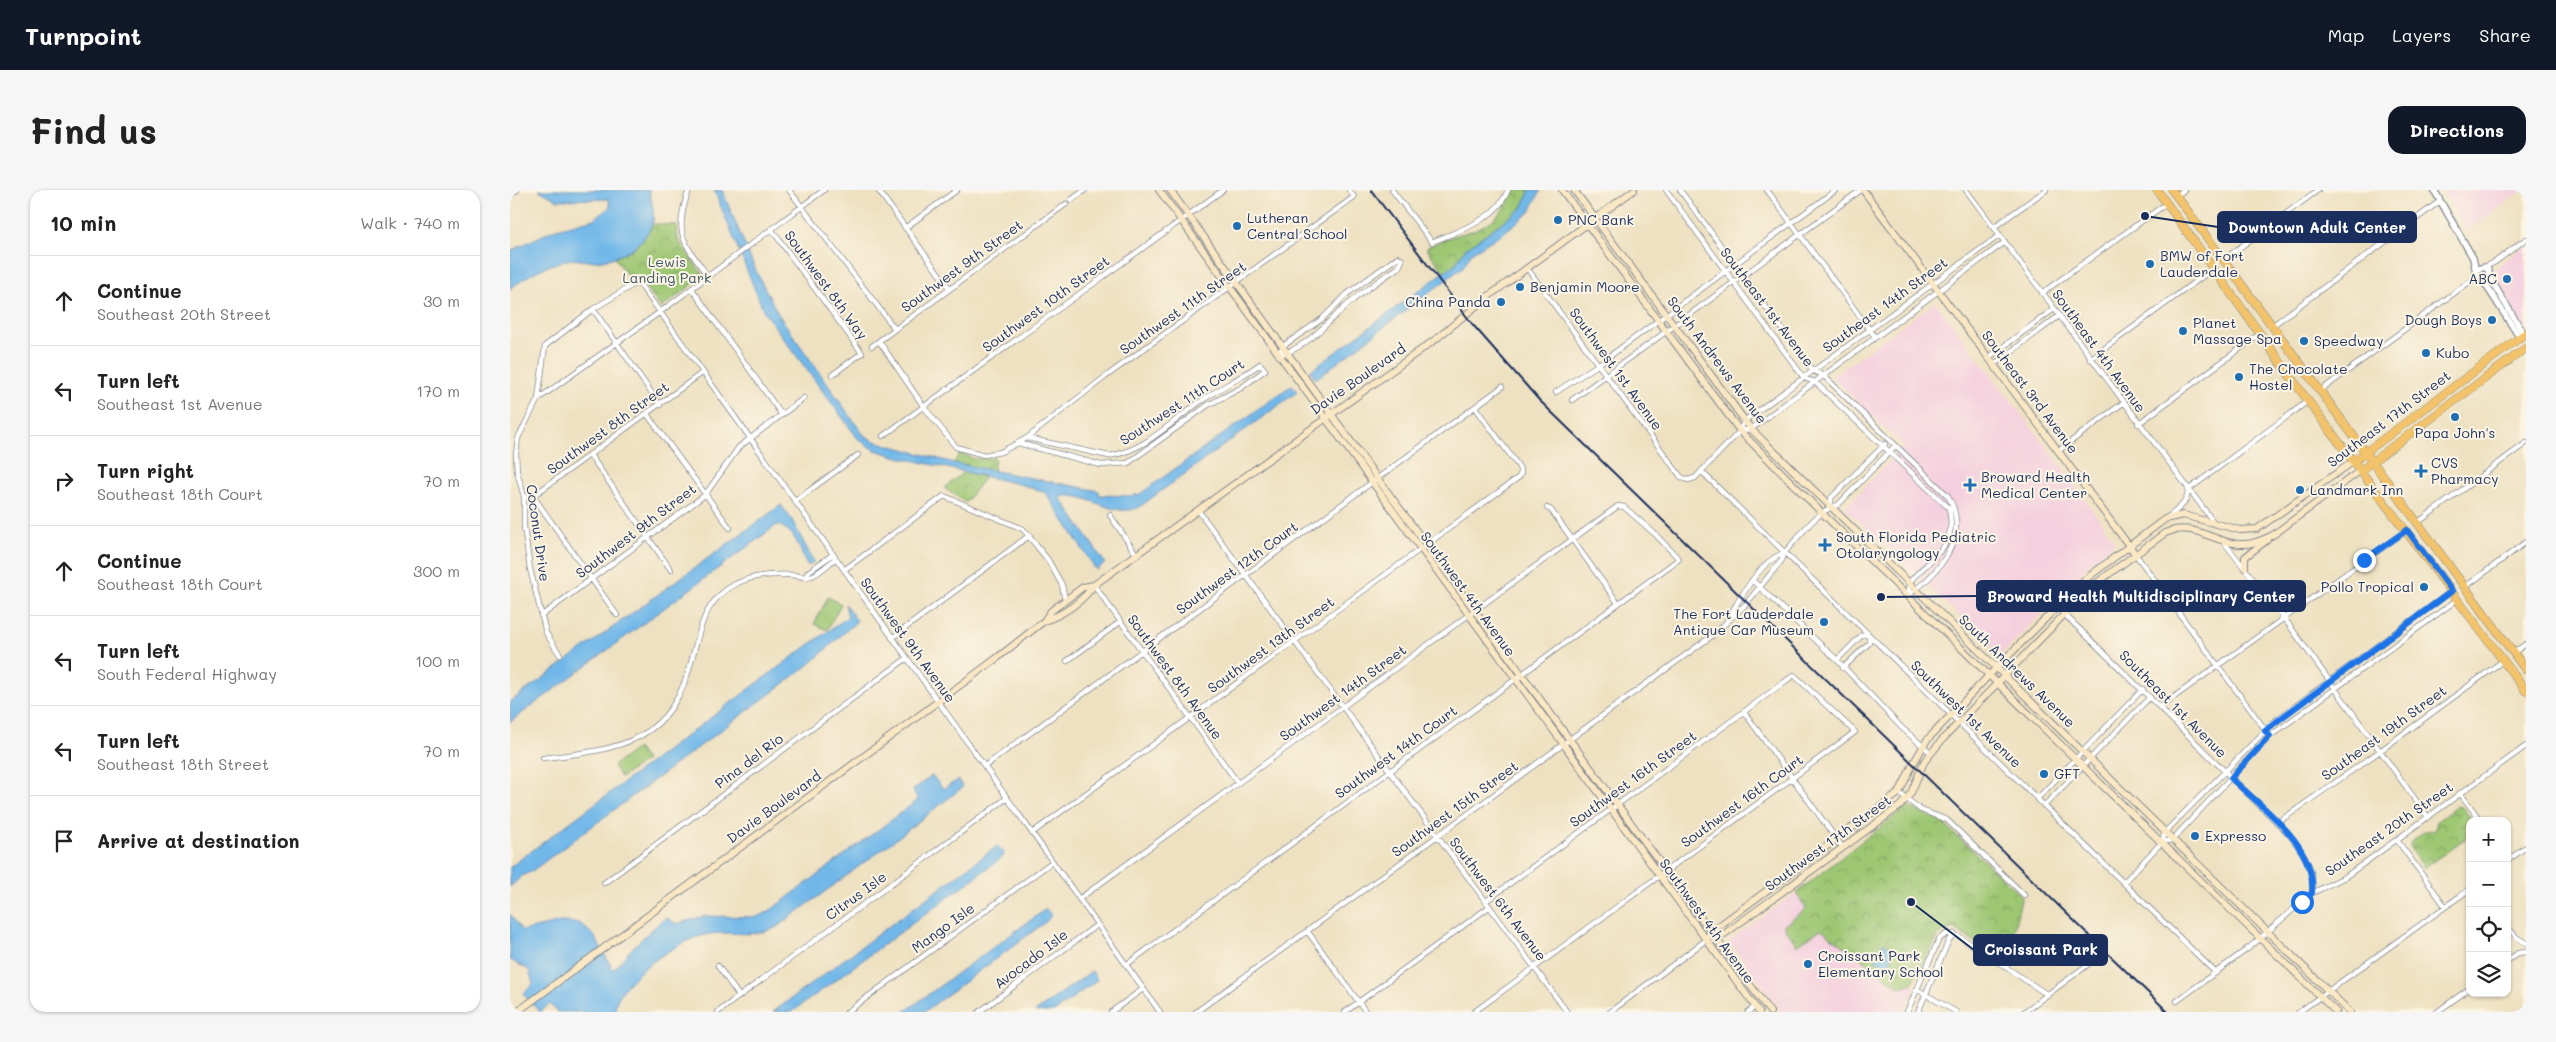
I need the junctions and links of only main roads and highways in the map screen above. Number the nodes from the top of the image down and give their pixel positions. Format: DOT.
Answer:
graph roads {
  1 [pos="1159,190"];
  2 [pos="1170,190"];
  3 [pos="1562,190"];
  4 [pos="1574,190"];
  5 [pos="1634,190"];
  6 [pos="1862,190"];
  7 [pos="2157,190"];
  8 [pos="2174,193"];
  9 [pos="1595,218"];
  10 [pos="1588,224"];
  11 [pos="2208,259"];
  12 [pos="2223,260"];
  13 [pos="2215,268"];
  14 [pos="2235,276"];
  15 [pos="2523,335"];
  16 [pos="2526,348"];
  17 [pos="1332,414"];
  18 [pos="1324,419"];
  19 [pos="2365,453"];
  20 [pos="2354,461"];
  21 [pos="2372,462"];
  22 [pos="2361,470"];
  23 [pos="2299,501"];
  24 [pos="2306,511"];
  25 [pos="2273,535"];
  26 [pos="2130,546"];
  27 [pos="2136,555"];
  28 [pos="2245,568"];
  29 [pos="2444,581"];
  30 [pos="1094,584"];
  31 [pos="2465,587"];
  32 [pos="2452,591"];
  33 [pos="2473,599"];
  34 [pos="1044,621"];
  35 [pos="1996,668"];
  36 [pos="2526,670"];
  37 [pos="1990,675"];
  38 [pos="2004,676"];
  39 [pos="1998,683"];
  40 [pos="2526,691"];
  41 [pos="1712,931"];
  42 [pos="1706,940"];
  43 [pos="1718,940"];
  44 [pos="1757,1009"];
  45 [pos="517,1012"];
  46 [pos="1770,1012"];
  47 [pos="2336,1012"];
  48 [pos="2350,1012"];
  1 -- 18 [label="main road, Southwest 4th Avenue"];
  2 -- 17 [label="main road, Southwest 4th Avenue"];
  3 -- 10 [label="main road, South Andrews Avenue"];
  4 -- 9 [label="main road, South Andrews Avenue"];
  5 -- 9 [label="main road, Davie Boulevard"];
  6 -- 26 [label="main road, Southeast 3rd Avenue"];
  7 -- 11 [label="main road"];
  8 -- 12 [label="main road"];
  9 -- 10 [label="main road, Davie Boulevard"];
  9 -- 35 [label="main road, South Andrews Avenue"];
  10 -- 17 [label="main road, Davie Boulevard"];
  10 -- 37 [label="main road, South Andrews Avenue"];
  11 -- 12 [label="main road"];
  11 -- 13 [label="main road"];
  12 -- 14 [label="main road"];
  13 -- 14 [label="main road"];
  13 -- 20 [label="main road"];
  14 -- 19 [label="main road"];
  15 -- 19 [label="main road, Southeast 17th Street"];
  16 -- 21 [label="main road, Southeast 17th Street"];
  17 -- 18 [label="main road, Davie Boulevard"];
  17 -- 41 [label="main road, Southwest 4th Avenue"];
  18 -- 30 [label="main road, Davie Boulevard"];
  18 -- 42 [label="main road, Southwest 4th Avenue"];
  19 -- 20 [label="main road, Southeast 17th Street"];
  19 -- 21 [label="main road"];
  20 -- 22 [label="main road"];
  20 -- 23 [label="main road, Southeast 17th Street"];
  21 -- 22 [label="main road, Southeast 17th Street"];
  21 -- 31 [label="main road"];
  22 -- 24 [label="main road, Southeast 17th Street"];
  22 -- 29 [label="main road"];
  23 -- 24 [label="main road"];
  23 -- 26 [label="main road, Southeast 17th Street"];
  24 -- 25 [label="main road, Southeast 17th Street"];
  25 -- 27 [label="main road, Southeast 17th Street"];
  25 -- 28 [label="main road"];
  26 -- 27 [label="main road, Southeast 3rd Avenue"];
  26 -- 35 [label="main road"];
  27 -- 38 [label="main road, Southeast 17th Street"];
  29 -- 31 [label="main road"];
  29 -- 32 [label="main road"];
  30 -- 34 [label="main road, Davie Boulevard"];
  30 -- 34 [label="main road, Davie Boulevard"];
  31 -- 33 [label="main road"];
  32 -- 33 [label="main road"];
  32 -- 40 [label="main road"];
  33 -- 36 [label="main road"];
  34 -- 45 [label="main road, Davie Boulevard"];
  35 -- 37 [label="main road, Southwest 17th Street"];
  35 -- 38 [label="main road, South Andrews Avenue"];
  37 -- 39 [label="main road, South Andrews Avenue"];
  37 -- 41 [label="main road, Southwest 17th Street"];
  38 -- 39 [label="main road, Southwest 17th Street"];
  38 -- 48 [label="main road, South Andrews Avenue"];
  39 -- 43 [label="main road, Southwest 17th Street"];
  39 -- 47 [label="main road, South Andrews Avenue"];
  41 -- 42 [label="main road, Southwest 17th Street"];
  41 -- 43 [label="main road, Southwest 4th Avenue"];
  42 -- 43 [label="main road"];
  42 -- 44 [label="main road, Southwest 4th Avenue"];
  43 -- 46 [label="main road, Southwest 4th Avenue"];
}
